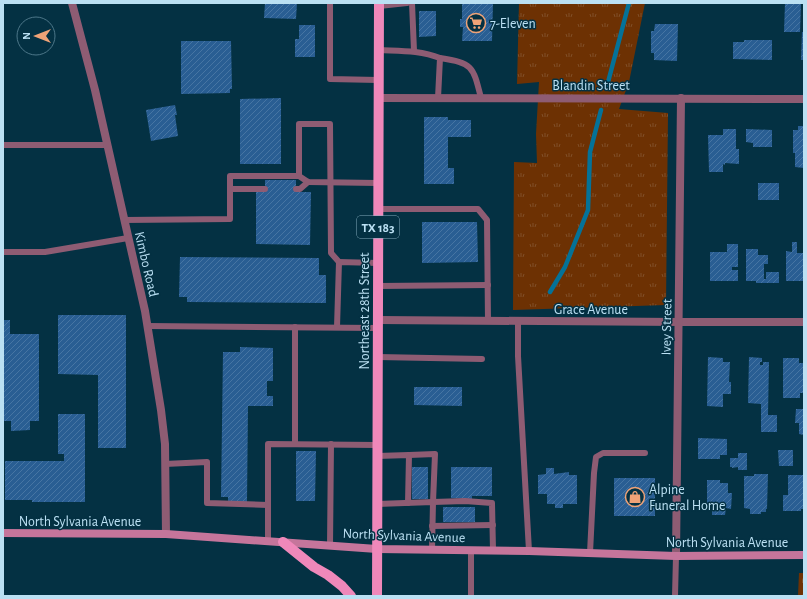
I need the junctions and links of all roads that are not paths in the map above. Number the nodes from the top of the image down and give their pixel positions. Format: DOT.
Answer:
graph roads {
  1 [pos="72,3"];
  2 [pos="330,3"];
  3 [pos="407,3"];
  4 [pos="412,3"];
  5 [pos="379,4"];
  6 [pos="379,50"];
  7 [pos="414,51"];
  8 [pos="440,58"];
  9 [pos="378,80"];
  10 [pos="378,98"];
  11 [pos="438,98"];
  12 [pos="481,98"];
  13 [pos="681,98"];
  14 [pos="804,99"];
  15 [pos="3,145"];
  16 [pos="107,145"];
  17 [pos="299,176"];
  18 [pos="308,182"];
  19 [pos="332,182"];
  20 [pos="378,183"];
  21 [pos="230,189"];
  22 [pos="265,189"];
  23 [pos="296,189"];
  24 [pos="378,209"];
  25 [pos="124,220"];
  26 [pos="128,238"];
  27 [pos="3,252"];
  28 [pos="339,262"];
  29 [pos="378,263"];
  30 [pos="488,285"];
  31 [pos="378,286"];
  32 [pos="488,321"];
  33 [pos="518,321"];
  34 [pos="679,322"];
  35 [pos="804,322"];
  36 [pos="378,324"];
  37 [pos="147,326"];
  38 [pos="294,327"];
  39 [pos="337,327"];
  40 [pos="378,357"];
  41 [pos="482,359"];
  42 [pos="294,444"];
  43 [pos="331,444"];
  44 [pos="377,445"];
  45 [pos="409,454"];
  46 [pos="645,454"];
  47 [pos="377,456"];
  48 [pos="165,464"];
  49 [pos="433,502"];
  50 [pos="408,503"];
  51 [pos="377,504"];
  52 [pos="268,506"];
  53 [pos="493,524"];
  54 [pos="432,526"];
  55 [pos="3,533"];
  56 [pos="166,534"];
  57 [pos="268,541"];
  58 [pos="283,542"];
  59 [pos="330,546"];
  60 [pos="377,549"];
  61 [pos="432,550"];
  62 [pos="471,550"];
  63 [pos="493,550"];
  64 [pos="529,551"];
  65 [pos="590,553"];
  66 [pos="804,555"];
  67 [pos="676,556"];
  68 [pos="350,596"];
  69 [pos="377,596"];
  70 [pos="471,596"];
  71 [pos="675,596"];
  1 -- 16 [label="street, Kimbo Road"];
  2 -- 9 [label="lane"];
  3 -- 5 [label="lane"];
  4 -- 7 [label="lane"];
  5 -- 6 [label="main road, Northeast 28th Street / TX 183"];
  6 -- 7 [label="lane"];
  6 -- 9 [label="main road, Northeast 28th Street / TX 183"];
  7 -- 8 [label="lane"];
  8 -- 11 [label="lane"];
  8 -- 12 [label="lane"];
  9 -- 10 [label="main road, Northeast 28th Street / TX 183"];
  10 -- 11 [label="street, Blandin Street"];
  10 -- 20 [label="main road, Northeast 28th Street / TX 183"];
  11 -- 12 [label="street, Blandin Street"];
  12 -- 13 [label="street, Blandin Street"];
  13 -- 14 [label="street, Blandin Street"];
  13 -- 34 [label="street, Ivey Street"];
  15 -- 16 [label="lane"];
  16 -- 25 [label="street, Kimbo Road"];
  17 -- 18 [label="lane"];
  17 -- 19 [label="lane"];
  17 -- 21 [label="lane"];
  18 -- 19 [label="lane"];
  18 -- 23 [label="lane"];
  19 -- 20 [label="lane"];
  19 -- 28 [label="lane"];
  20 -- 24 [label="main road, Northeast 28th Street / TX 183"];
  21 -- 22 [label="lane"];
  21 -- 25 [label="lane"];
  24 -- 29 [label="main road, Northeast 28th Street / TX 183"];
  24 -- 30 [label="lane"];
  25 -- 26 [label="street, Kimbo Road"];
  26 -- 27 [label="lane"];
  26 -- 37 [label="street, Kimbo Road"];
  28 -- 29 [label="lane"];
  28 -- 39 [label="lane"];
  29 -- 31 [label="main road, Northeast 28th Street / TX 183"];
  30 -- 31 [label="lane"];
  30 -- 32 [label="lane"];
  31 -- 36 [label="main road, Northeast 28th Street / TX 183"];
  32 -- 33 [label="street, Grace Avenue"];
  32 -- 36 [label="street, Grace Avenue"];
  33 -- 34 [label="street, Grace Avenue"];
  33 -- 64 [label="lane"];
  34 -- 35 [label="street, Grace Avenue"];
  34 -- 67 [label="street, Ivey Street"];
  36 -- 39 [label="lane"];
  36 -- 40 [label="main road, Northeast 28th Street / TX 183"];
  37 -- 38 [label="lane"];
  37 -- 48 [label="street, Kimbo Road"];
  38 -- 39 [label="lane"];
  38 -- 42 [label="lane"];
  40 -- 41 [label="lane"];
  40 -- 44 [label="main road, Northeast 28th Street / TX 183"];
  42 -- 43 [label="lane"];
  42 -- 52 [label="lane"];
  43 -- 44 [label="lane"];
  43 -- 59 [label="lane"];
  44 -- 47 [label="main road, Northeast 28th Street / TX 183"];
  45 -- 47 [label="lane"];
  45 -- 49 [label="lane"];
  45 -- 50 [label="lane"];
  46 -- 65 [label="lane"];
  47 -- 51 [label="main road, Northeast 28th Street / TX 183"];
  48 -- 52 [label="lane"];
  48 -- 56 [label="street, Kimbo Road"];
  49 -- 50 [label="lane"];
  49 -- 53 [label="lane"];
  49 -- 54 [label="lane"];
  50 -- 51 [label="lane"];
  51 -- 60 [label="main road, Northeast 28th Street / TX 183"];
  52 -- 57 [label="lane"];
  53 -- 54 [label="lane"];
  53 -- 63 [label="lane"];
  54 -- 61 [label="lane"];
  55 -- 56 [label="main road, North Sylvania Avenue"];
  56 -- 57 [label="main road, North Sylvania Avenue"];
  57 -- 58 [label="main road, North Sylvania Avenue"];
  58 -- 59 [label="main road, North Sylvania Avenue"];
  58 -- 68 [label="main road"];
  59 -- 60 [label="main road, North Sylvania Avenue"];
  60 -- 61 [label="main road, North Sylvania Avenue"];
  60 -- 69 [label="main road, Northeast 28th Street / TX 183"];
  61 -- 62 [label="main road, North Sylvania Avenue"];
  62 -- 63 [label="main road, North Sylvania Avenue"];
  62 -- 70 [label="lane"];
  63 -- 64 [label="main road, North Sylvania Avenue"];
  64 -- 65 [label="main road, North Sylvania Avenue"];
  65 -- 67 [label="main road, North Sylvania Avenue"];
  66 -- 67 [label="main road, North Sylvania Avenue"];
  67 -- 71 [label="lane"];
}
